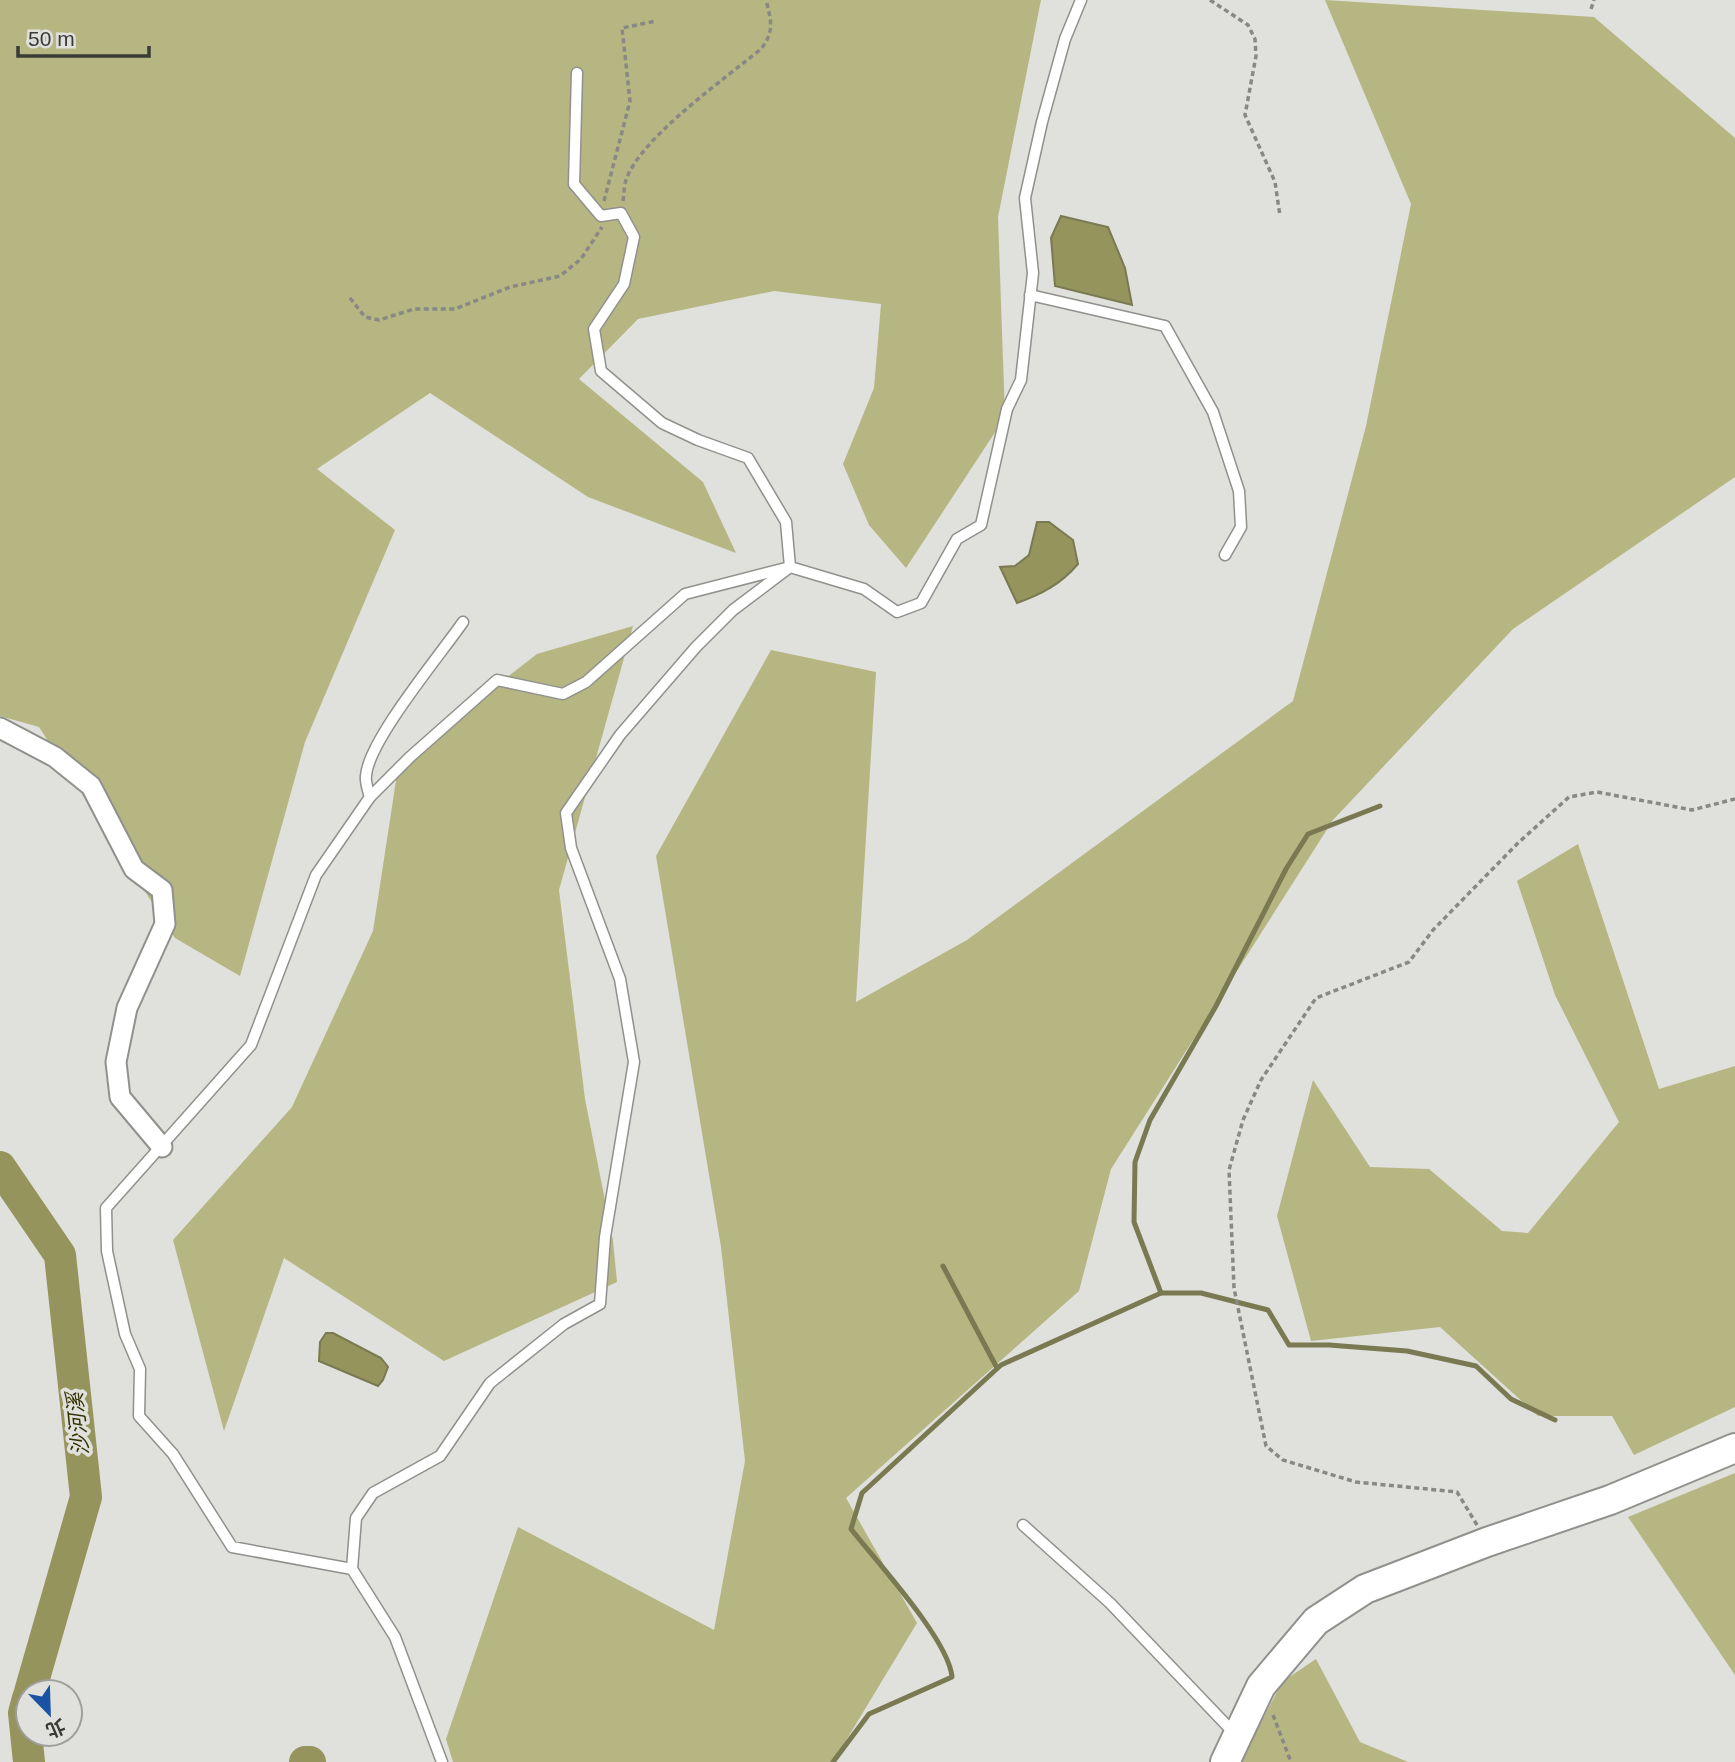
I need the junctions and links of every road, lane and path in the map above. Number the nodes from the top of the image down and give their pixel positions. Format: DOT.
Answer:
graph roads {
  1 [pos="766,0"];
  2 [pos="1081,0"];
  3 [pos="1210,0"];
  4 [pos="1594,0"];
  5 [pos="1591,9"];
  6 [pos="656,21"];
  7 [pos="577,73"];
  8 [pos="621,213"];
  9 [pos="601,216"];
  10 [pos="1280,216"];
  11 [pos="1030,295"];
  12 [pos="350,298"];
  13 [pos="1225,555"];
  14 [pos="790,567"];
  15 [pos="463,622"];
  16 [pos="0,728"];
  17 [pos="370,797"];
  18 [pos="1735,799"];
  19 [pos="162,1147"];
  20 [pos="1735,1448"];
  21 [pos="1023,1525"];
  22 [pos="1487,1542"];
  23 [pos="352,1569"];
  24 [pos="1261,1686"];
  25 [pos="1237,1736"];
  26 [pos="442,1762"];
  27 [pos="1225,1762"];
  28 [pos="1291,1762"];
  1 -- 8 [label="path"];
  2 -- 11 [label="lane"];
  3 -- 10 [label="path"];
  4 -- 5 [label="path"];
  6 -- 9 [label="path"];
  7 -- 9 [label="lane"];
  8 -- 9 [label="lane"];
  8 -- 14 [label="lane"];
  9 -- 12 [label="path"];
  11 -- 13 [label="lane"];
  11 -- 14 [label="lane"];
  14 -- 17 [label="lane"];
  14 -- 23 [label="lane"];
  15 -- 17 [label="lane"];
  16 -- 19 [label="street"];
  17 -- 19 [label="lane"];
  18 -- 22 [label="path"];
  19 -- 23 [label="lane"];
  20 -- 22 [label="street"];
  21 -- 25 [label="lane"];
  22 -- 24 [label="street"];
  23 -- 26 [label="lane"];
  24 -- 25 [label="street"];
  24 -- 28 [label="path"];
  25 -- 27 [label="street"];
}
